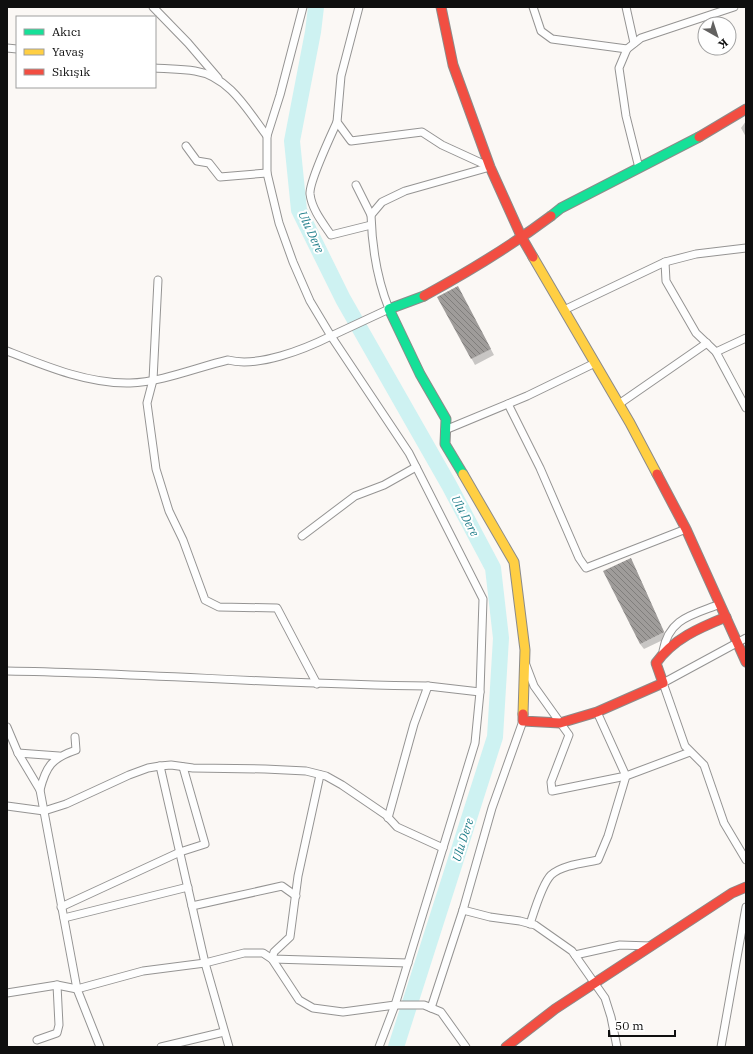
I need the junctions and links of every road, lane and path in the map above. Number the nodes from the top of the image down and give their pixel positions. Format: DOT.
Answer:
graph roads {
  1 [pos="153,7"];
  2 [pos="303,7"];
  3 [pos="359,7"];
  4 [pos="441,7"];
  5 [pos="533,7"];
  6 [pos="626,7"];
  7 [pos="734,7"];
  8 [pos="634,43"];
  9 [pos="627,49"];
  10 [pos="156,68"];
  11 [pos="218,78"];
  12 [pos="746,109"];
  13 [pos="337,122"];
  14 [pos="266,136"];
  15 [pos="186,146"];
  16 [pos="490,167"];
  17 [pos="639,168"];
  18 [pos="267,173"];
  19 [pos="356,185"];
  20 [pos="371,215"];
  21 [pos="371,225"];
  22 [pos="522,238"];
  23 [pos="746,248"];
  24 [pos="665,262"];
  25 [pos="158,280"];
  26 [pos="390,309"];
  27 [pos="564,310"];
  28 [pos="331,336"];
  29 [pos="746,338"];
  30 [pos="707,343"];
  31 [pos="7,351"];
  32 [pos="716,352"];
  33 [pos="595,363"];
  34 [pos="153,380"];
  35 [pos="508,404"];
  36 [pos="619,404"];
  37 [pos="746,408"];
  38 [pos="445,430"];
  39 [pos="416,467"];
  40 [pos="686,529"];
  41 [pos="302,536"];
  42 [pos="720,604"];
  43 [pos="726,618"];
  44 [pos="746,638"];
  45 [pos="737,643"];
  46 [pos="663,651"];
  47 [pos="525,661"];
  48 [pos="746,662"];
  49 [pos="7,671"];
  50 [pos="663,683"];
  51 [pos="317,684"];
  52 [pos="428,686"];
  53 [pos="480,692"];
  54 [pos="597,712"];
  55 [pos="523,721"];
  56 [pos="560,723"];
  57 [pos="7,727"];
  58 [pos="75,737"];
  59 [pos="690,752"];
  60 [pos="18,753"];
  61 [pos="59,756"];
  62 [pos="160,766"];
  63 [pos="183,767"];
  64 [pos="320,775"];
  65 [pos="626,776"];
  66 [pos="40,790"];
  67 [pos="7,806"];
  68 [pos="44,811"];
  69 [pos="388,818"];
  70 [pos="443,848"];
  71 [pos="180,852"];
  72 [pos="746,860"];
  73 [pos="746,886"];
  74 [pos="188,887"];
  75 [pos="296,896"];
  76 [pos="192,906"];
  77 [pos="61,907"];
  78 [pos="746,908"];
  79 [pos="463,910"];
  80 [pos="64,918"];
  81 [pos="530,924"];
  82 [pos="651,946"];
  83 [pos="575,955"];
  84 [pos="272,959"];
  85 [pos="408,963"];
  86 [pos="204,964"];
  87 [pos="594,984"];
  88 [pos="57,985"];
  89 [pos="77,989"];
  90 [pos="7,993"];
  91 [pos="396,1005"];
  92 [pos="431,1008"];
  93 [pos="224,1032"];
  94 [pos="37,1040"];
  95 [pos="100,1047"];
  96 [pos="160,1047"];
  97 [pos="228,1047"];
  98 [pos="379,1047"];
  99 [pos="466,1047"];
  100 [pos="506,1047"];
  101 [pos="617,1047"];
  102 [pos="721,1047"];
  1 -- 11 [label="street"];
  2 -- 14 [label="street"];
  3 -- 13 [label="street"];
  4 -- 16 [label="street"];
  5 -- 9 [label="street"];
  6 -- 8 [label="street"];
  7 -- 8 [label="street"];
  8 -- 9 [label="street"];
  9 -- 17 [label="street"];
  10 -- 11 [label="street"];
  11 -- 14 [label="street"];
  12 -- 17 [label="street"];
  13 -- 16 [label="street"];
  13 -- 21 [label="street"];
  14 -- 18 [label="street"];
  15 -- 18 [label="street"];
  16 -- 20 [label="street"];
  16 -- 22 [label="street"];
  17 -- 22 [label="street"];
  18 -- 28 [label="street"];
  19 -- 20 [label="street"];
  20 -- 21 [label="street"];
  21 -- 26 [label="street"];
  22 -- 26 [label="street"];
  22 -- 27 [label="street"];
  23 -- 24 [label="street"];
  24 -- 27 [label="street"];
  24 -- 30 [label="street"];
  25 -- 34 [label="street"];
  26 -- 28 [label="street"];
  26 -- 38 [label="street"];
  27 -- 33 [label="street"];
  28 -- 34 [label="street"];
  28 -- 39 [label="street"];
  29 -- 32 [label="street"];
  30 -- 32 [label="street"];
  30 -- 36 [label="street"];
  31 -- 34 [label="street"];
  32 -- 37 [label="street"];
  33 -- 35 [label="street"];
  33 -- 36 [label="street"];
  34 -- 51 [label="street"];
  35 -- 38 [label="street"];
  35 -- 40 [label="street"];
  36 -- 40 [label="street"];
  38 -- 47 [label="street"];
  39 -- 41 [label="street"];
  39 -- 53 [label="street"];
  40 -- 42 [label="street"];
  42 -- 43 [label="street"];
  42 -- 46 [label="street"];
  43 -- 45 [label="street"];
  43 -- 46 [label="street"];
  44 -- 45 [label="street"];
  45 -- 48 [label="street"];
  45 -- 50 [label="street"];
  46 -- 50 [label="street"];
  47 -- 55 [label="street"];
  47 -- 56 [label="street"];
  49 -- 51 [label="street"];
  50 -- 54 [label="street"];
  50 -- 59 [label="street"];
  51 -- 52 [label="street"];
  52 -- 53 [label="street"];
  52 -- 69 [label="street"];
  53 -- 70 [label="street"];
  54 -- 56 [label="street"];
  54 -- 65 [label="street"];
  55 -- 56 [label="street"];
  55 -- 79 [label="street"];
  56 -- 65 [label="street"];
  57 -- 60 [label="street"];
  58 -- 61 [label="street"];
  59 -- 65 [label="street"];
  59 -- 72 [label="street"];
  60 -- 61 [label="street"];
  60 -- 66 [label="street"];
  61 -- 66 [label="street"];
  62 -- 63 [label="street"];
  62 -- 68 [label="street"];
  62 -- 71 [label="street"];
  63 -- 64 [label="street"];
  63 -- 71 [label="street"];
  64 -- 69 [label="street"];
  64 -- 75 [label="street"];
  65 -- 81 [label="street"];
  66 -- 68 [label="street"];
  67 -- 68 [label="street"];
  68 -- 77 [label="street"];
  69 -- 70 [label="street"];
  70 -- 85 [label="street"];
  71 -- 74 [label="street"];
  71 -- 77 [label="street"];
  73 -- 82 [label="street"];
  74 -- 76 [label="street"];
  74 -- 80 [label="street"];
  75 -- 76 [label="street"];
  75 -- 84 [label="street"];
  76 -- 86 [label="street"];
  77 -- 80 [label="street"];
  78 -- 102 [label="street"];
  79 -- 81 [label="street"];
  79 -- 92 [label="street"];
  80 -- 89 [label="street"];
  81 -- 83 [label="street"];
  82 -- 83 [label="street"];
  82 -- 87 [label="street"];
  83 -- 87 [label="street"];
  84 -- 85 [label="street"];
  84 -- 86 [label="street"];
  84 -- 91 [label="street"];
  85 -- 91 [label="street"];
  86 -- 89 [label="street"];
  86 -- 93 [label="street"];
  87 -- 100 [label="street"];
  87 -- 101 [label="street"];
  88 -- 89 [label="street"];
  88 -- 90 [label="street"];
  88 -- 94 [label="street"];
  89 -- 95 [label="street"];
  91 -- 92 [label="street"];
  91 -- 98 [label="street"];
  92 -- 99 [label="street"];
  93 -- 96 [label="street"];
  93 -- 97 [label="street"];
}
